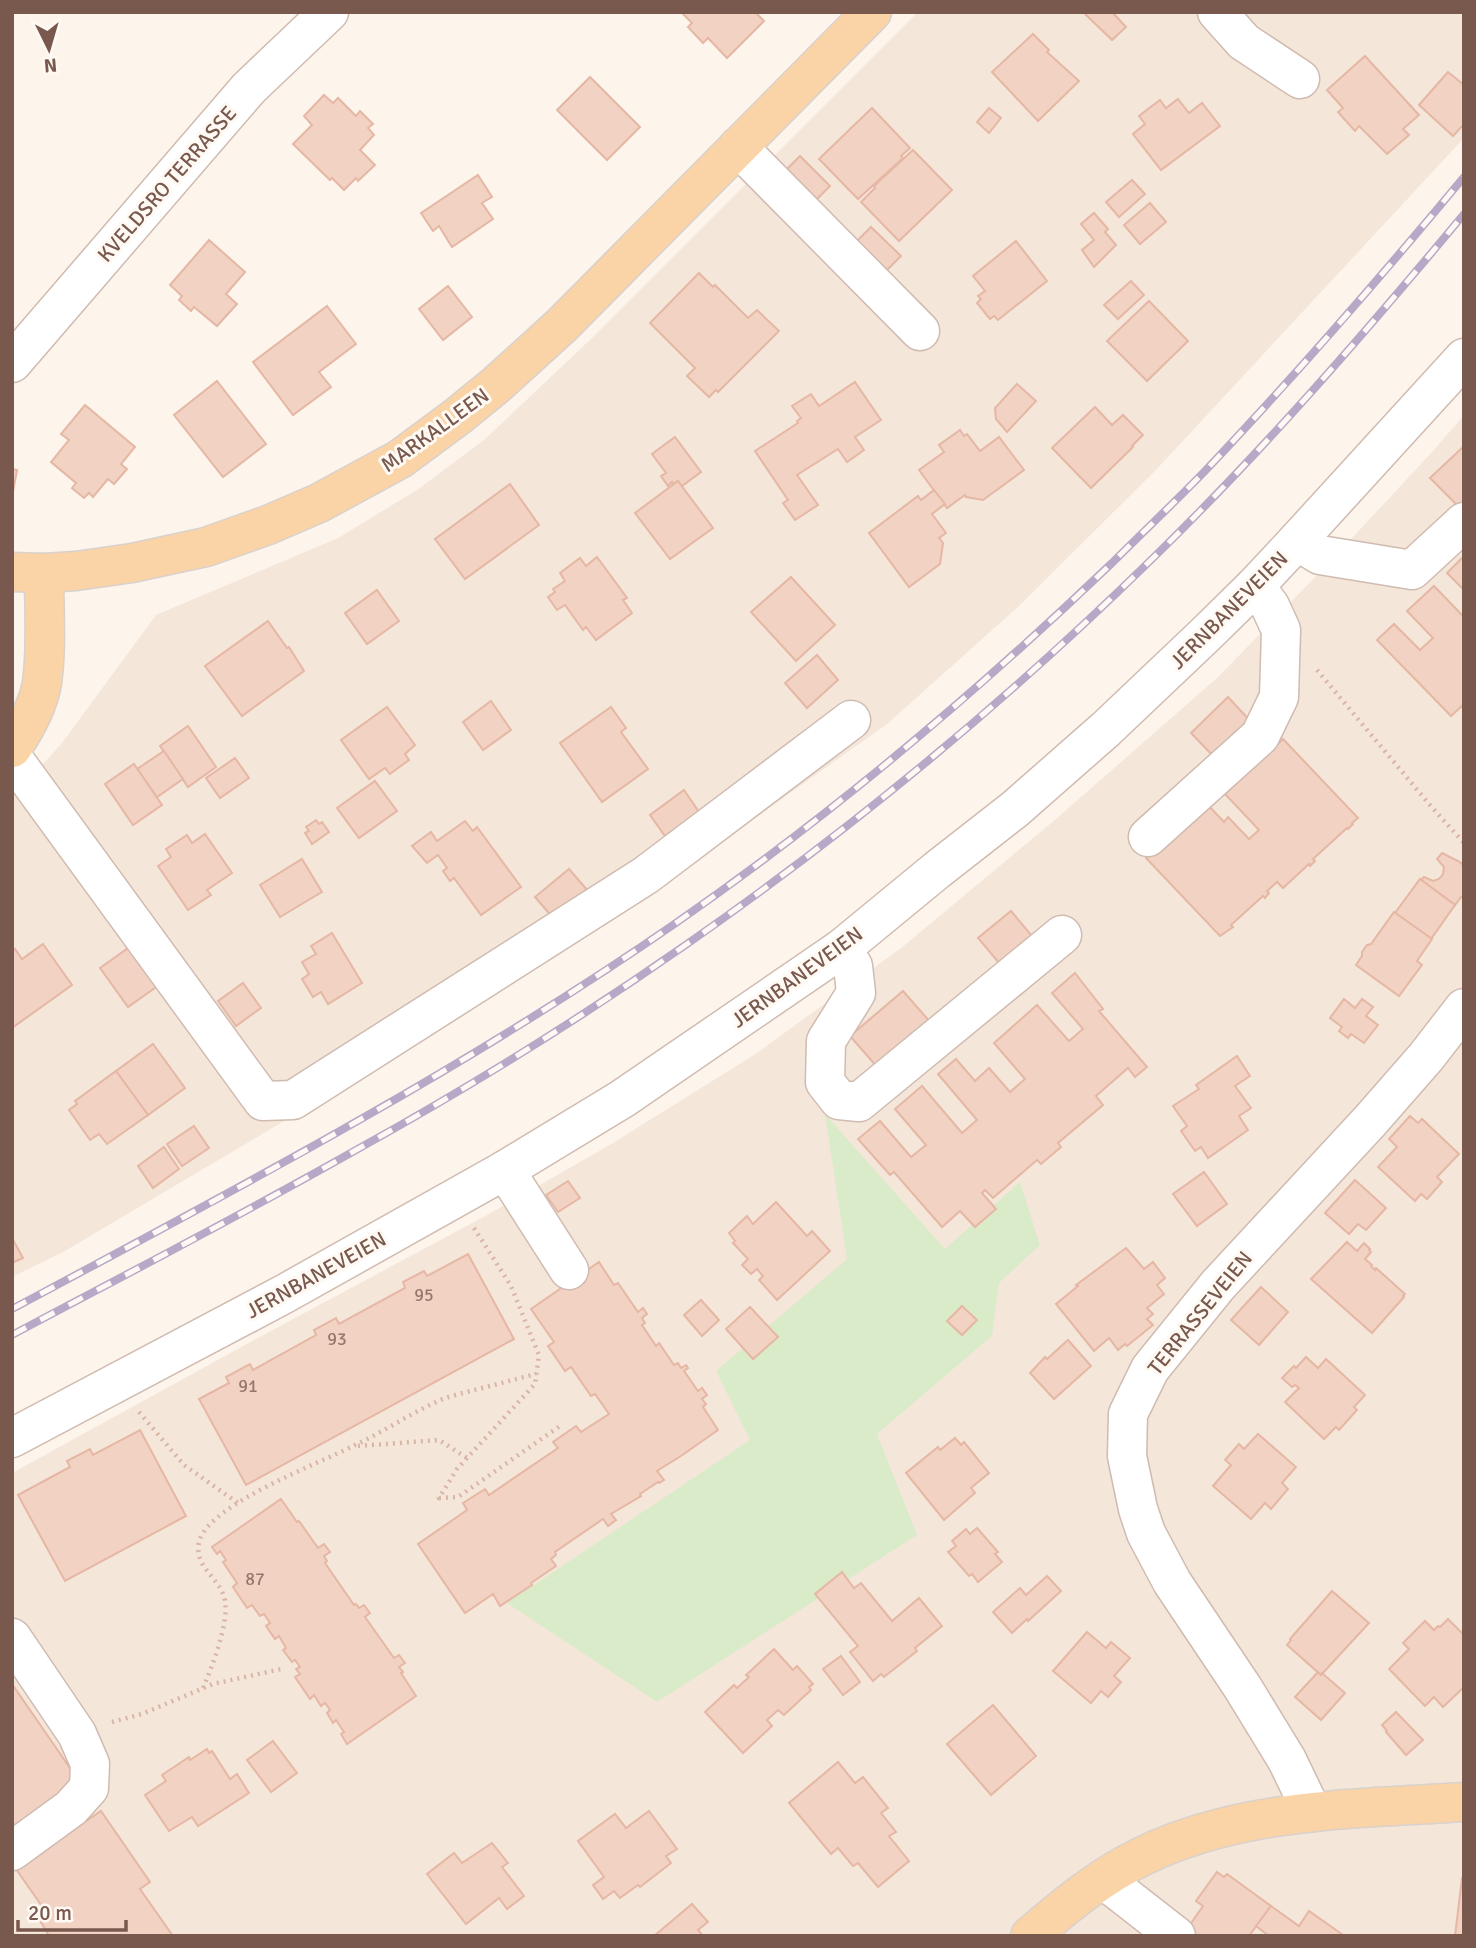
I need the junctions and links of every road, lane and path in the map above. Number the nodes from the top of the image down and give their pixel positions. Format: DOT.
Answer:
graph roads {
  1 [pos="329,12"];
  2 [pos="872,12"];
  3 [pos="1217,12"];
  4 [pos="1300,79"];
  5 [pos="738,147"];
  6 [pos="919,331"];
  7 [pos="1464,358"];
  8 [pos="12,363"];
  9 [pos="1464,523"];
  10 [pos="1297,541"];
  11 [pos="28,572"];
  12 [pos="1255,586"];
  13 [pos="1333,688"];
  14 [pos="851,720"];
  15 [pos="12,748"];
  16 [pos="12,757"];
  17 [pos="1148,837"];
  18 [pos="1464,842"];
  19 [pos="1062,935"];
  20 [pos="841,948"];
  21 [pos="1464,1008"];
  22 [pos="505,1170"];
  23 [pos="470,1220"];
  24 [pos="569,1270"];
  25 [pos="536,1374"];
  26 [pos="120,1381"];
  27 [pos="563,1424"];
  28 [pos="12,1438"];
  29 [pos="354,1446"];
  30 [pos="467,1458"];
  31 [pos="238,1503"];
  32 [pos="12,1638"];
  33 [pos="281,1669"];
  34 [pos="203,1688"];
  35 [pos="77,1734"];
  36 [pos="1464,1802"];
  37 [pos="1312,1812"];
  38 [pos="12,1852"];
  39 [pos="1103,1879"];
  40 [pos="1030,1936"];
  41 [pos="1176,1936"];
  1 -- 8 [label="street, KVELDSRO TERRASSE"];
  2 -- 5 [label="main road, MARKALLEEN"];
  3 -- 4 [label="street"];
  5 -- 6 [label="street"];
  5 -- 11 [label="main road, MARKALLEEN"];
  7 -- 10 [label="street, JERNBANEVEIEN"];
  9 -- 10 [label="street"];
  10 -- 12 [label="street, JERNBANEVEIEN"];
  11 -- 15 [label="main road, MARKALLEEN"];
  12 -- 17 [label="street"];
  12 -- 20 [label="street, JERNBANEVEIEN"];
  13 -- 18 [label="path"];
  14 -- 16 [label="street"];
  19 -- 20 [label="street"];
  20 -- 22 [label="street, JERNBANEVEIEN"];
  21 -- 37 [label="street, TERRASSEVEIEN"];
  22 -- 24 [label="street"];
  22 -- 26 [label="street, JERNBANEVEIEN"];
  23 -- 25 [label="path"];
  25 -- 29 [label="path"];
  25 -- 30 [label="path"];
  26 -- 28 [label="street, JERNBANEVEIEN"];
  26 -- 31 [label="path"];
  27 -- 30 [label="path"];
  29 -- 30 [label="path"];
  29 -- 31 [label="path"];
  31 -- 34 [label="path"];
  32 -- 35 [label="street"];
  33 -- 34 [label="path"];
  34 -- 35 [label="path"];
  35 -- 38 [label="street"];
  36 -- 37 [label="main road"];
  37 -- 39 [label="main road"];
  39 -- 40 [label="main road"];
  39 -- 41 [label="street"];
}
